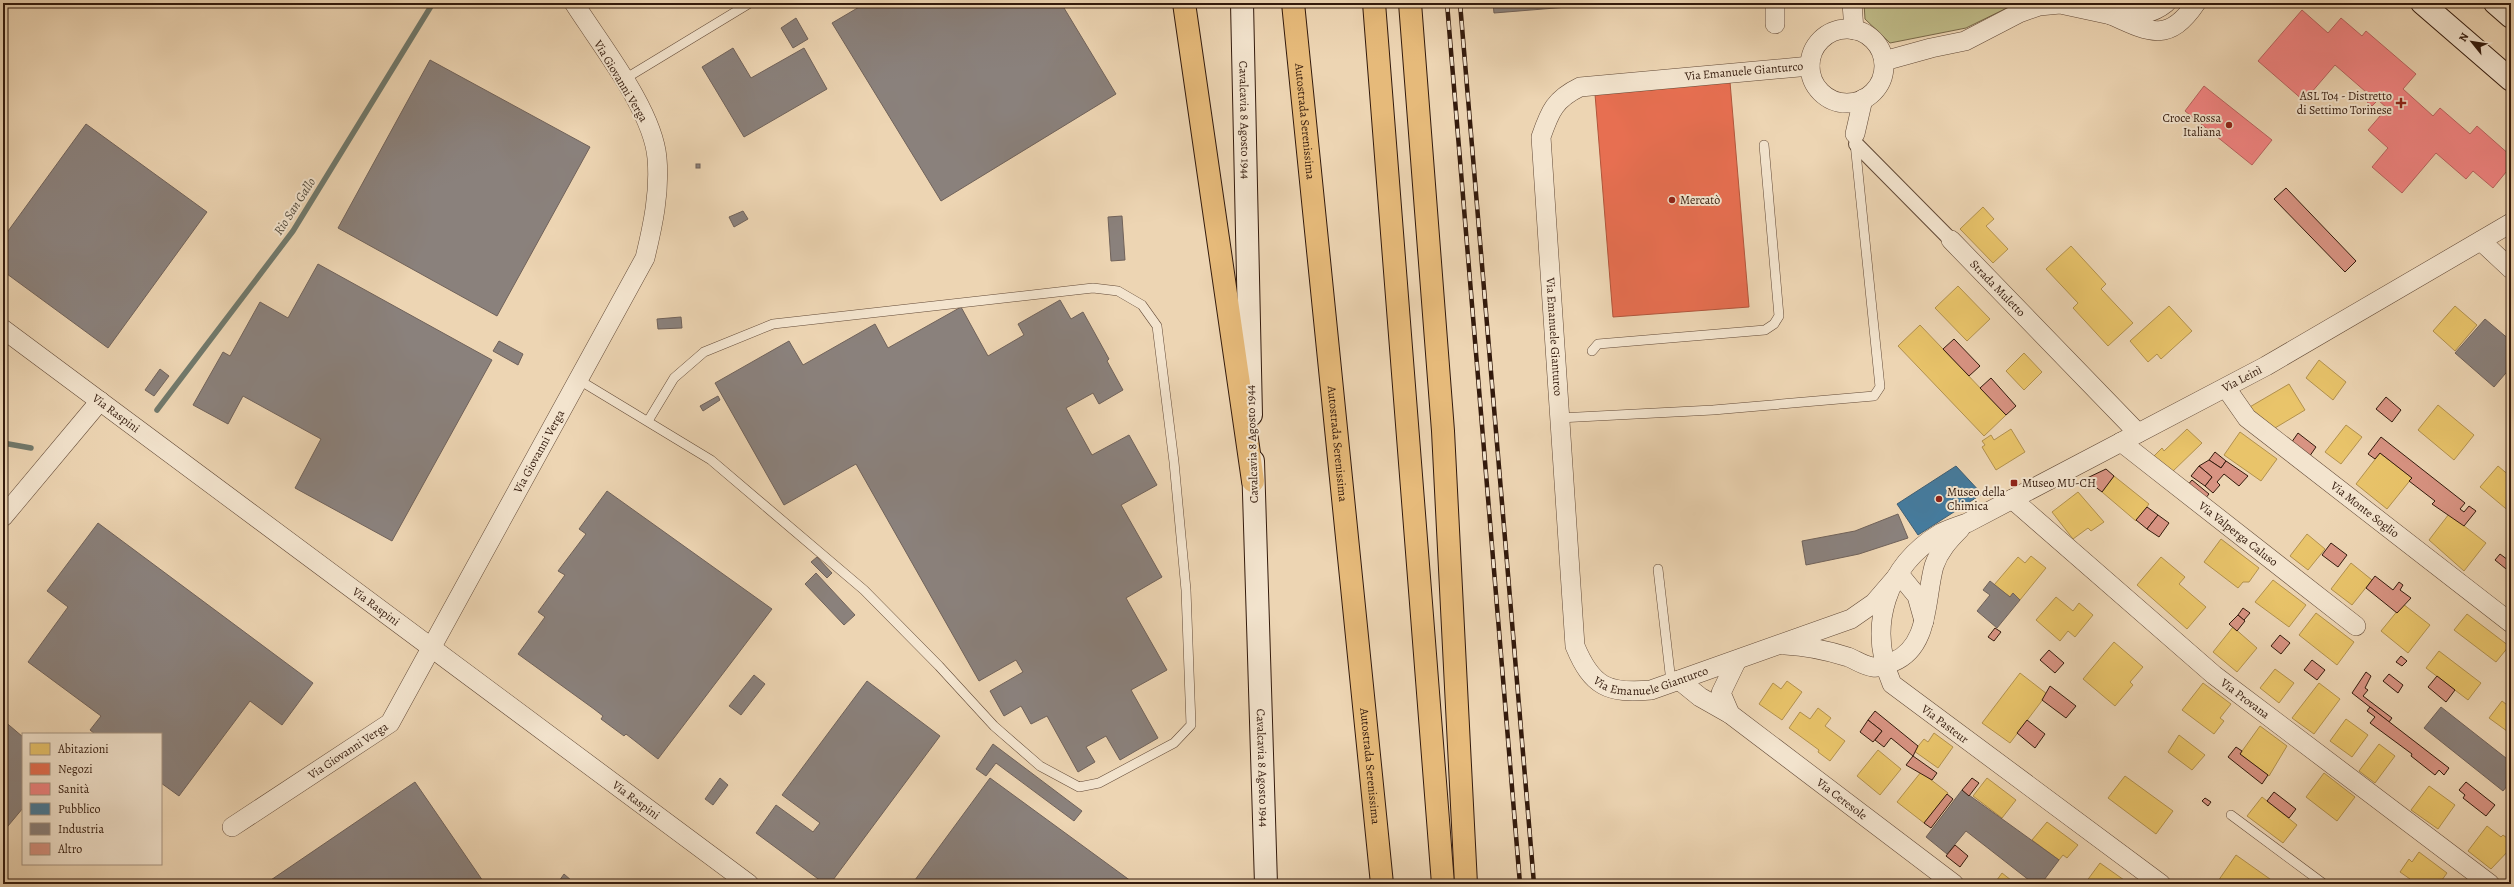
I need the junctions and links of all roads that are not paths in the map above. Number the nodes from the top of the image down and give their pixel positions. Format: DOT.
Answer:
graph roads {
  1 [pos="574,3"];
  2 [pos="750,3"];
  3 [pos="1184,3"];
  4 [pos="1242,3"];
  5 [pos="1293,3"];
  6 [pos="1374,3"];
  7 [pos="1410,3"];
  8 [pos="1775,3"];
  9 [pos="1852,3"];
  10 [pos="2166,3"];
  11 [pos="2196,3"];
  12 [pos="2422,3"];
  13 [pos="2494,3"];
  14 [pos="2112,15"];
  15 [pos="2511,17"];
  16 [pos="1775,24"];
  17 [pos="1854,30"];
  18 [pos="1884,61"];
  19 [pos="1810,66"];
  20 [pos="623,80"];
  21 [pos="2511,80"];
  22 [pos="1863,99"];
  23 [pos="1845,103"];
  24 [pos="1855,139"];
  25 [pos="1764,145"];
  26 [pos="2511,223"];
  27 [pos="1951,240"];
  28 [pos="2481,241"];
  29 [pos="2511,269"];
  30 [pos="3,329"];
  31 [pos="1592,351"];
  32 [pos="580,380"];
  33 [pos="2226,388"];
  34 [pos="100,401"];
  35 [pos="1559,418"];
  36 [pos="648,421"];
  37 [pos="2138,433"];
  38 [pos="2121,442"];
  39 [pos="1253,481"];
  40 [pos="2012,499"];
  41 [pos="3,517"];
  42 [pos="1967,523"];
  43 [pos="1658,568"];
  44 [pos="1899,574"];
  45 [pos="1924,621"];
  46 [pos="2511,623"];
  47 [pos="2356,626"];
  48 [pos="1782,645"];
  49 [pos="432,648"];
  50 [pos="1737,660"];
  51 [pos="1884,666"];
  52 [pos="1675,681"];
  53 [pos="1730,714"];
  54 [pos="2231,814"];
  55 [pos="232,827"];
  56 [pos="1950,883"];
  57 [pos="749,884"];
  58 [pos="1266,884"];
  59 [pos="1382,884"];
  60 [pos="1443,884"];
  61 [pos="1466,884"];
  62 [pos="2161,884"];
  63 [pos="2324,884"];
  64 [pos="2490,884"];
  1 -- 20 [label="street, Via Giovanni Verga"];
  2 -- 20 [label="lane"];
  3 -- 39 [label="highway"];
  4 -- 39 [label="main road, Cavalcavia 8 Agosto 1944"];
  5 -- 59 [label="highway, Autostrada Serenissima"];
  6 -- 60 [label="highway"];
  7 -- 61 [label="highway"];
  8 -- 16 [label="street"];
  9 -- 17 [label="street"];
  10 -- 14 [label="street"];
  11 -- 14 [label="street"];
  12 -- 21 [label="main road"];
  13 -- 15 [label="main road"];
  14 -- 18 [label="street"];
  17 -- 18 [label="street"];
  17 -- 19 [label="street, Via Emanuele Gianturco"];
  18 -- 22 [label="street"];
  19 -- 23 [label="street, Via Emanuele Gianturco"];
  19 -- 35 [label="street, Via Emanuele Gianturco"];
  20 -- 32 [label="street, Via Giovanni Verga"];
  22 -- 23 [label="street"];
  22 -- 24 [label="street"];
  23 -- 24 [label="street"];
  24 -- 27 [label="street, Strada Muletto"];
  24 -- 35 [label="lane"];
  25 -- 31 [label="lane"];
  26 -- 28 [label="street, Via Leinì"];
  27 -- 37 [label="street, Strada Muletto"];
  28 -- 29 [label="street"];
  28 -- 33 [label="street, Via Leinì"];
  30 -- 34 [label="street, Via Raspini"];
  32 -- 36 [label="lane"];
  32 -- 49 [label="street, Via Giovanni Verga"];
  33 -- 37 [label="street, Via Leinì"];
  33 -- 46 [label="street, Via Monte Soglio"];
  34 -- 41 [label="street"];
  34 -- 49 [label="street, Via Raspini"];
  35 -- 52 [label="street, Via Emanuele Gianturco"];
  36 -- 36 [label="lane"];
  37 -- 38 [label="street, Via Leinì"];
  38 -- 40 [label="street, Via Leinì"];
  38 -- 47 [label="street, Via Valperga Caluso"];
  39 -- 58 [label="main road, Cavalcavia 8 Agosto 1944"];
  40 -- 42 [label="street, Via Leinì"];
  40 -- 64 [label="street, Via Provana"];
  42 -- 44 [label="street, Via Pasteur"];
  42 -- 45 [label="street"];
  43 -- 52 [label="lane"];
  44 -- 45 [label="street"];
  44 -- 48 [label="street"];
  44 -- 51 [label="street, Via Pasteur"];
  45 -- 51 [label="street"];
  48 -- 50 [label="street"];
  48 -- 51 [label="street"];
  49 -- 55 [label="street, Via Giovanni Verga"];
  49 -- 57 [label="street, Via Raspini"];
  50 -- 52 [label="street, Via Emanuele Gianturco"];
  50 -- 53 [label="street, Via Ceresole"];
  51 -- 62 [label="street, Via Pasteur"];
  52 -- 53 [label="street, Via Ceresole"];
  53 -- 56 [label="street, Via Ceresole"];
  54 -- 63 [label="lane"];
}
